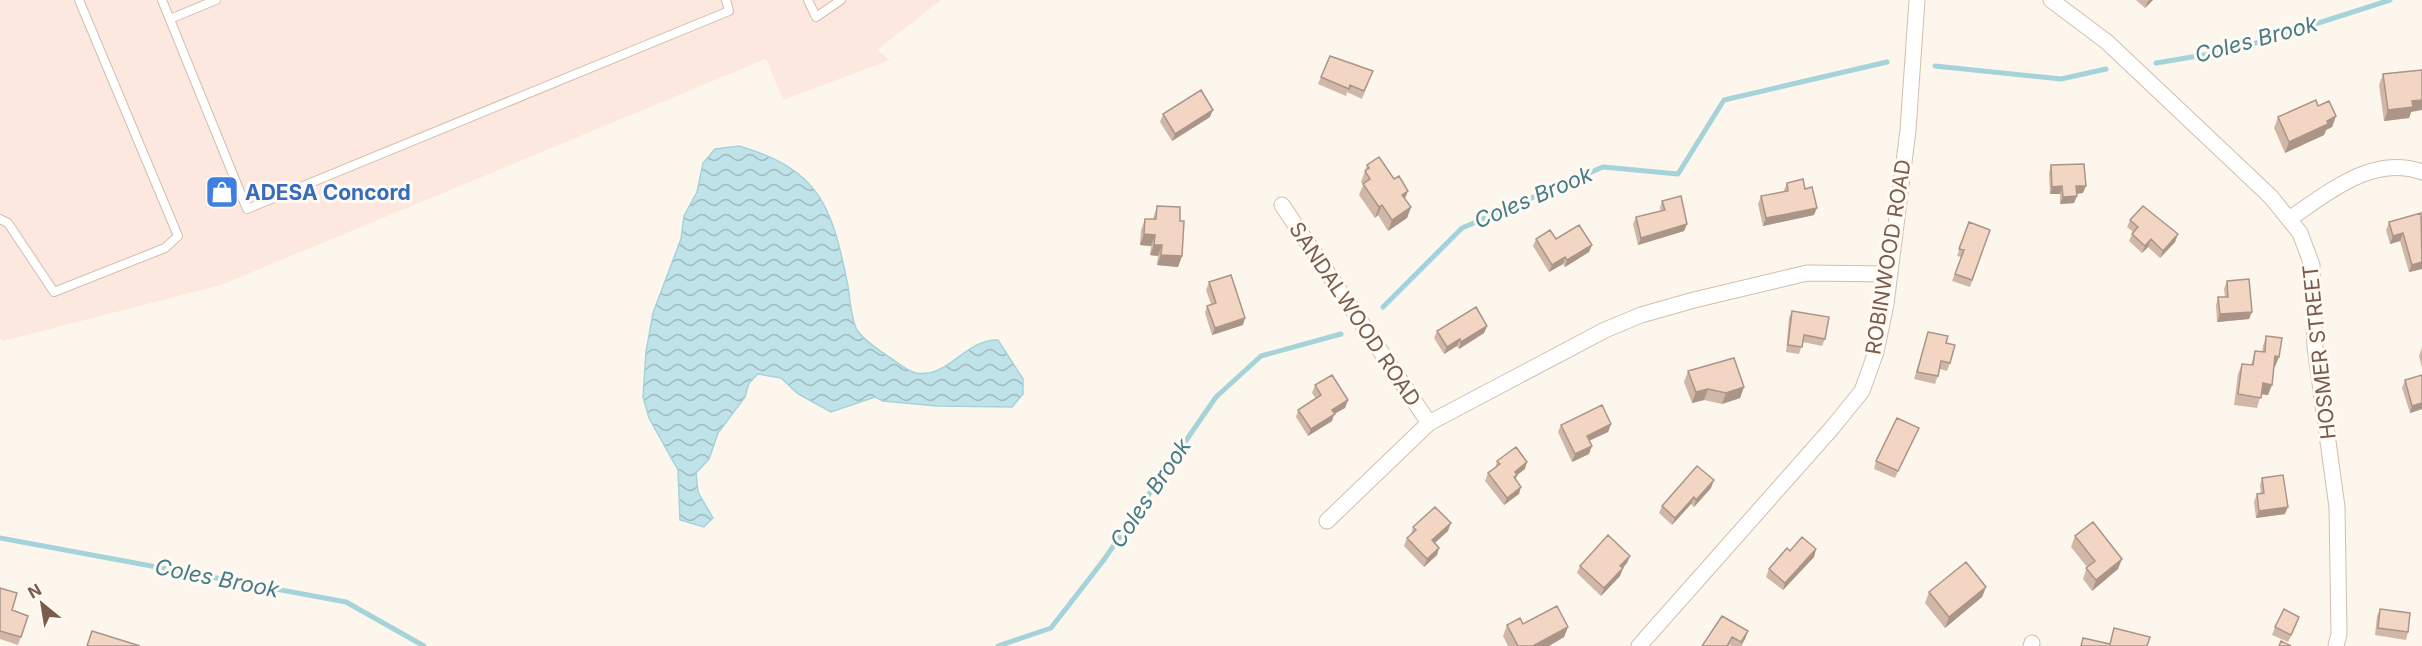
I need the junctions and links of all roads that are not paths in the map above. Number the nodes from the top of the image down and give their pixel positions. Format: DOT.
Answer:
graph roads {
  1 [pos="79,0"];
  2 [pos="162,0"];
  3 [pos="216,0"];
  4 [pos="726,0"];
  5 [pos="808,0"];
  6 [pos="841,0"];
  7 [pos="1917,0"];
  8 [pos="2062,3"];
  9 [pos="170,19"];
  10 [pos="2422,172"];
  11 [pos="1282,205"];
  12 [pos="0,219"];
  13 [pos="2289,219"];
  14 [pos="1890,274"];
  15 [pos="1429,423"];
  16 [pos="1327,521"];
  17 [pos="2339,642"];
  18 [pos="1639,646"];
  1 -- 12 [label="lane"];
  2 -- 9 [label="lane"];
  3 -- 9 [label="lane"];
  4 -- 9 [label="lane"];
  5 -- 6 [label="lane"];
  7 -- 14 [label="street, ROBINWOOD ROAD"];
  8 -- 13 [label="street, HOSMER STREET"];
  10 -- 13 [label="street"];
  11 -- 15 [label="street, SANDALWOOD ROAD"];
  13 -- 17 [label="street, HOSMER STREET"];
  14 -- 15 [label="street"];
  14 -- 18 [label="street, ROBINWOOD ROAD"];
  15 -- 16 [label="street"];
}
